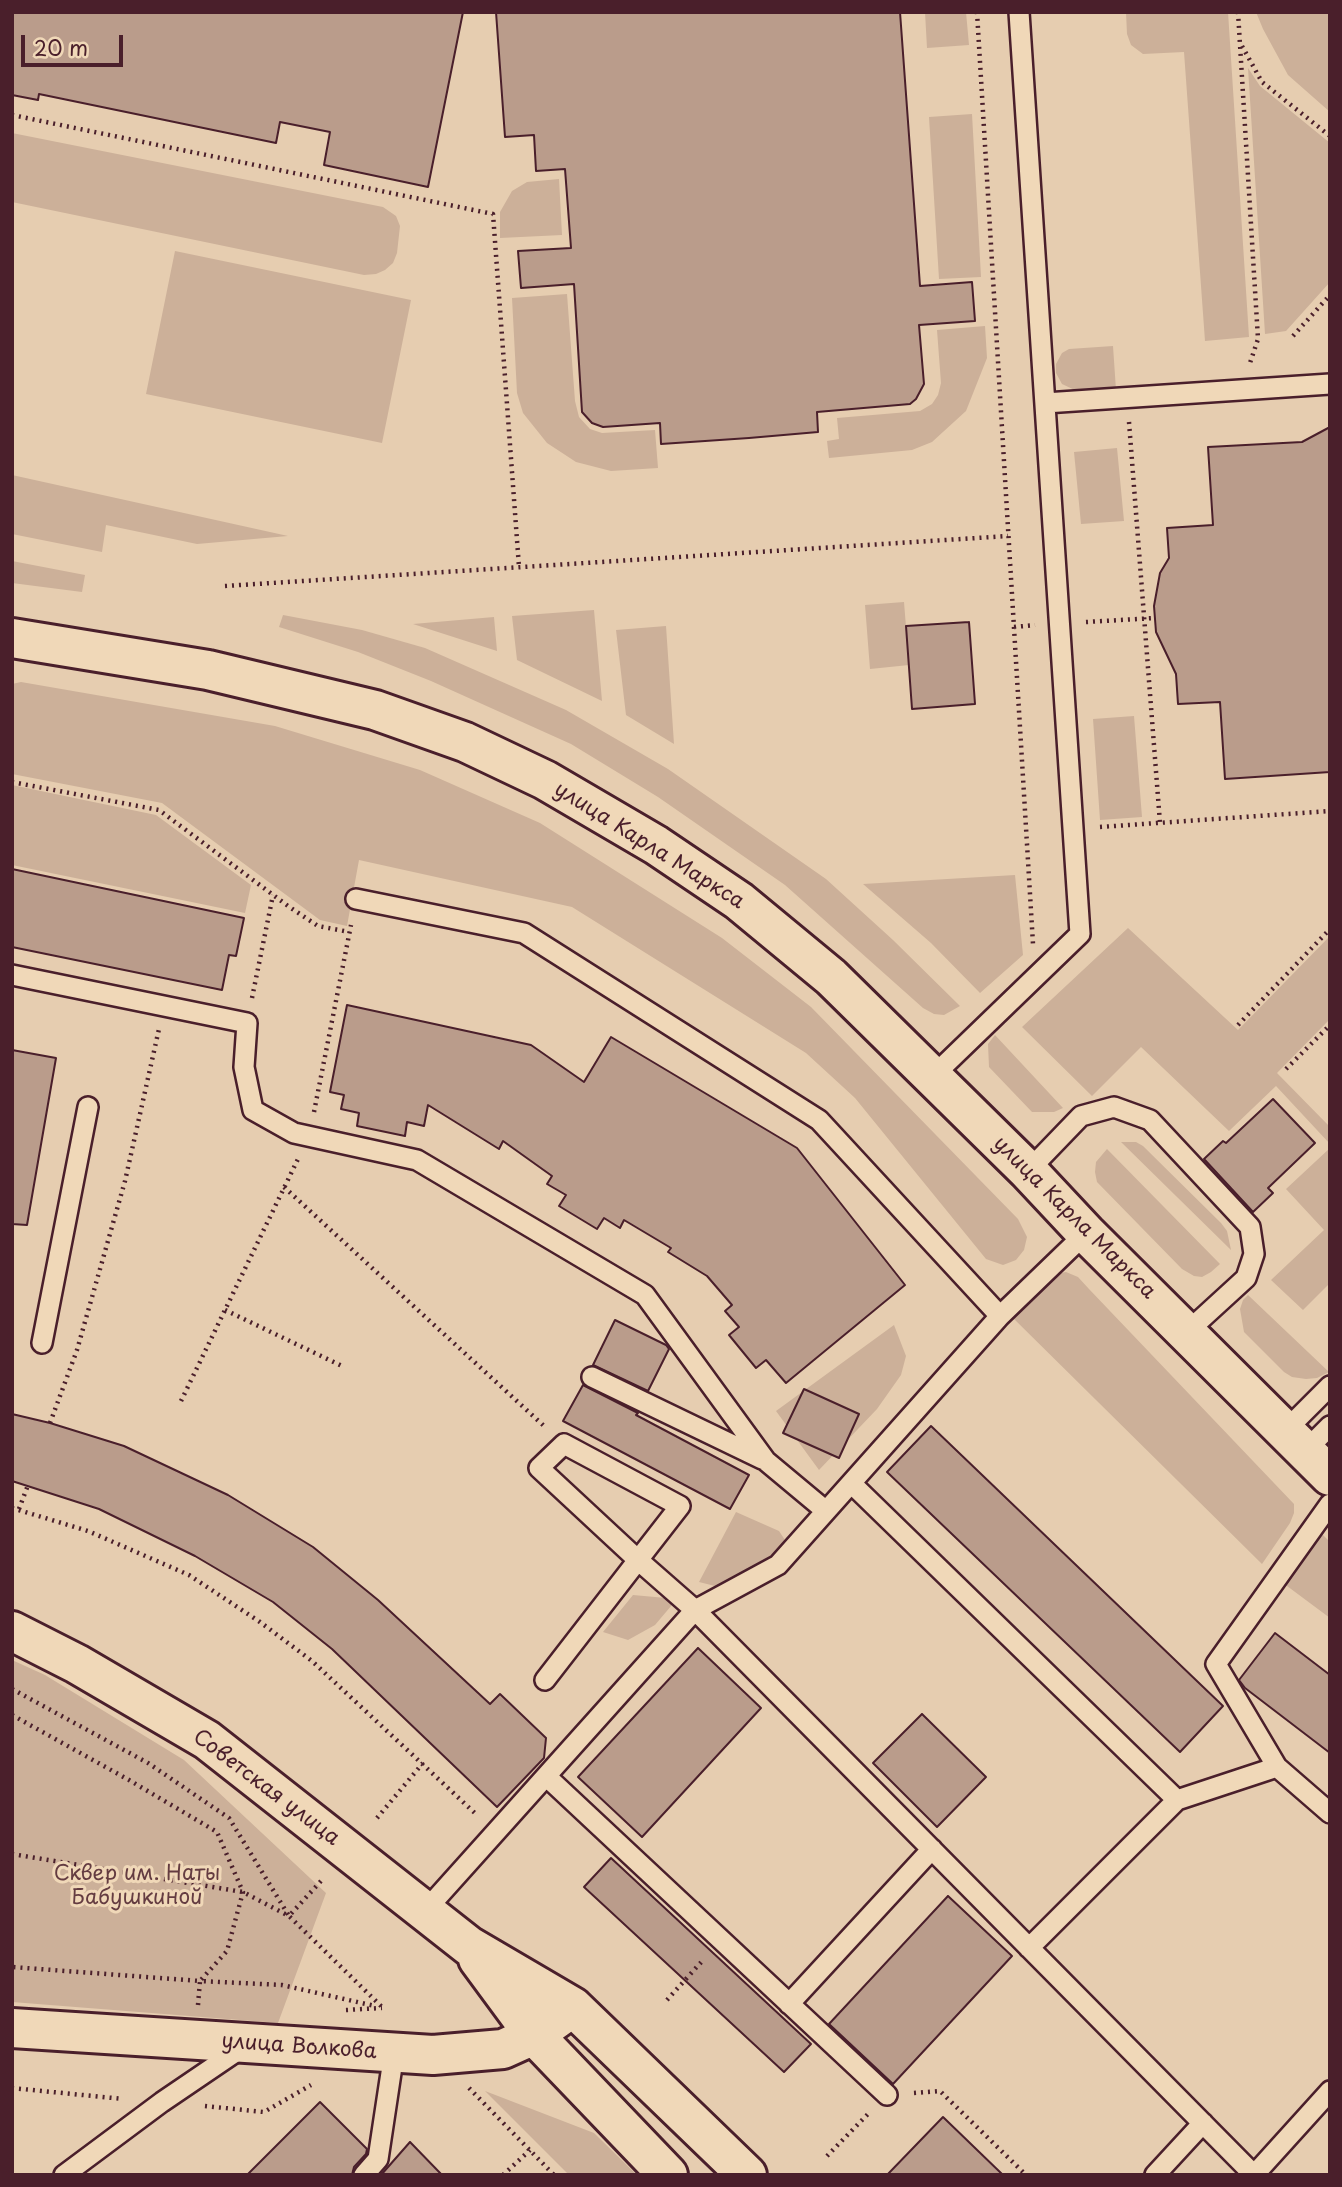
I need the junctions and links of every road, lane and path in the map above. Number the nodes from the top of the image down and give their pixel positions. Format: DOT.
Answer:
graph roads {
  1 [pos="976,12"];
  2 [pos="1019,12"];
  3 [pos="1238,12"];
  4 [pos="1240,42"];
  5 [pos="12,116"];
  6 [pos="1330,136"];
  7 [pos="1330,296"];
  8 [pos="1293,336"];
  9 [pos="1330,384"];
  10 [pos="1241,390"];
  11 [pos="1128,397"];
  12 [pos="1045,403"];
  13 [pos="1009,536"];
  14 [pos="519,567"];
  15 [pos="225,586"];
  16 [pos="12,638"];
  17 [pos="12,782"];
  18 [pos="1330,811"];
  19 [pos="1160,823"];
  20 [pos="1073,829"];
  21 [pos="273,895"];
  22 [pos="356,899"];
  23 [pos="1330,929"];
  24 [pos="349,932"];
  25 [pos="1033,950"];
  26 [pos="12,975"];
  27 [pos="164,1006"];
  28 [pos="247,1023"];
  29 [pos="1238,1025"];
  30 [pos="1330,1026"];
  31 [pos="1286,1069"];
  32 [pos="932,1077"];
  33 [pos="88,1107"];
  34 [pos="1028,1171"];
  35 [pos="284,1187"];
  36 [pos="1086,1233"];
  37 [pos="225,1310"];
  38 [pos="1000,1316"];
  39 [pos="1187,1332"];
  40 [pos="42,1343"];
  41 [pos="342,1366"];
  42 [pos="592,1377"];
  43 [pos="1330,1386"];
  44 [pos="50,1423"];
  45 [pos="564,1444"];
  46 [pos="1313,1446"];
  47 [pos="766,1461"];
  48 [pos="851,1483"];
  49 [pos="28,1485"];
  50 [pos="1330,1504"];
  51 [pos="12,1508"];
  52 [pos="19,1509"];
  53 [pos="826,1511"];
  54 [pos="638,1560"];
  55 [pos="695,1610"];
  56 [pos="12,1631"];
  57 [pos="545,1680"];
  58 [pos="12,1689"];
  59 [pos="12,1715"];
  60 [pos="424,1763"];
  61 [pos="1277,1767"];
  62 [pos="547,1777"];
  63 [pos="1177,1800"];
  64 [pos="1330,1813"];
  65 [pos="377,1818"];
  66 [pos="496,1834"];
  67 [pos="932,1849"];
  68 [pos="12,1854"];
  69 [pos="321,1881"];
  70 [pos="243,1892"];
  71 [pos="425,1911"];
  72 [pos="289,1916"];
  73 [pos="721,1940"];
  74 [pos="469,1946"];
  75 [pos="1030,1948"];
  76 [pos="12,1967"];
  77 [pos="201,1981"];
  78 [pos="667,2000"];
  79 [pos="789,2004"];
  80 [pos="198,2007"];
  81 [pos="573,2007"];
  82 [pos="12,2028"];
  83 [pos="534,2035"];
  84 [pos="248,2043"];
  85 [pos="394,2053"];
  86 [pos="319,2080"];
  87 [pos="456,2087"];
  88 [pos="12,2088"];
  89 [pos="1330,2091"];
  90 [pos="887,2095"];
  91 [pos="162,2102"];
  92 [pos="1203,2123"];
  93 [pos="530,2150"];
  94 [pos="827,2156"];
  95 [pos="64,2175"];
  96 [pos="364,2175"];
  97 [pos="503,2175"];
  98 [pos="554,2175"];
  99 [pos="668,2175"];
  100 [pos="747,2175"];
  101 [pos="1026,2175"];
  102 [pos="1155,2175"];
  103 [pos="1254,2175"];
  1 -- 13 [label="path"];
  2 -- 12 [label="lane"];
  3 -- 4 [label="path"];
  4 -- 6 [label="path"];
  4 -- 10 [label="path"];
  5 -- 14 [label="path"];
  7 -- 8 [label="path"];
  9 -- 10 [label="lane"];
  10 -- 11 [label="lane"];
  11 -- 12 [label="lane"];
  11 -- 19 [label="path"];
  12 -- 20 [label="lane"];
  13 -- 14 [label="path"];
  13 -- 25 [label="path"];
  14 -- 15 [label="path"];
  16 -- 32 [label="street, улица Карла Маркса"];
  17 -- 21 [label="path"];
  18 -- 19 [label="path"];
  19 -- 20 [label="path"];
  20 -- 32 [label="lane"];
  21 -- 24 [label="path"];
  21 -- 28 [label="path"];
  22 -- 38 [label="lane"];
  23 -- 29 [label="path"];
  26 -- 27 [label="lane"];
  27 -- 28 [label="lane"];
  27 -- 44 [label="path"];
  28 -- 47 [label="lane"];
  30 -- 31 [label="path"];
  32 -- 34 [label="street, улица Карла Маркса"];
  33 -- 40 [label="lane"];
  34 -- 36 [label="street, улица Карла Маркса"];
  34 -- 39 [label="lane"];
  35 -- 45 [label="path"];
  36 -- 38 [label="lane"];
  36 -- 39 [label="street, улица Карла Маркса"];
  37 -- 41 [label="path"];
  38 -- 48 [label="lane"];
  39 -- 46 [label="street, улица Карла Маркса"];
  42 -- 47 [label="lane"];
  43 -- 46 [label="lane"];
  45 -- 54 [label="lane"];
  45 -- 54 [label="lane"];
  47 -- 53 [label="lane"];
  48 -- 53 [label="lane"];
  48 -- 63 [label="lane"];
  49 -- 52 [label="path"];
  50 -- 61 [label="lane"];
  51 -- 52 [label="path"];
  52 -- 60 [label="path"];
  53 -- 55 [label="lane"];
  54 -- 55 [label="lane"];
  54 -- 57 [label="lane"];
  55 -- 62 [label="lane"];
  55 -- 67 [label="lane"];
  56 -- 71 [label="street, Советская улица"];
  58 -- 72 [label="path"];
  59 -- 70 [label="path"];
  60 -- 65 [label="path"];
  60 -- 66 [label="path"];
  61 -- 63 [label="lane"];
  61 -- 64 [label="lane"];
  62 -- 66 [label="lane"];
  62 -- 73 [label="lane"];
  63 -- 75 [label="lane"];
  66 -- 71 [label="lane"];
  67 -- 75 [label="lane"];
  67 -- 79 [label="lane"];
  68 -- 70 [label="path"];
  69 -- 72 [label="path"];
  70 -- 72 [label="path"];
  70 -- 77 [label="path"];
  71 -- 74 [label="street, Советская улица"];
  72 -- 77 [label="path"];
  73 -- 78 [label="path"];
  73 -- 79 [label="lane"];
  74 -- 81 [label="street, Советская улица"];
  74 -- 83 [label="street, Советская улица"];
  75 -- 92 [label="lane"];
  76 -- 77 [label="path"];
  77 -- 80 [label="path"];
  79 -- 90 [label="lane"];
  81 -- 83 [label="street, улица Волкова"];
  81 -- 100 [label="street, Советская улица"];
  82 -- 84 [label="street, улица Волкова"];
  83 -- 85 [label="street, улица Волкова"];
  83 -- 99 [label="street, Советская улица"];
  84 -- 85 [label="street, улица Волкова"];
  84 -- 91 [label="lane"];
  85 -- 96 [label="lane"];
  86 -- 91 [label="path"];
  87 -- 93 [label="path"];
  88 -- 91 [label="path"];
  89 -- 103 [label="lane"];
  90 -- 94 [label="path"];
  90 -- 101 [label="path"];
  91 -- 95 [label="lane"];
  92 -- 102 [label="lane"];
  92 -- 103 [label="lane"];
  93 -- 97 [label="path"];
  93 -- 98 [label="path"];
}
